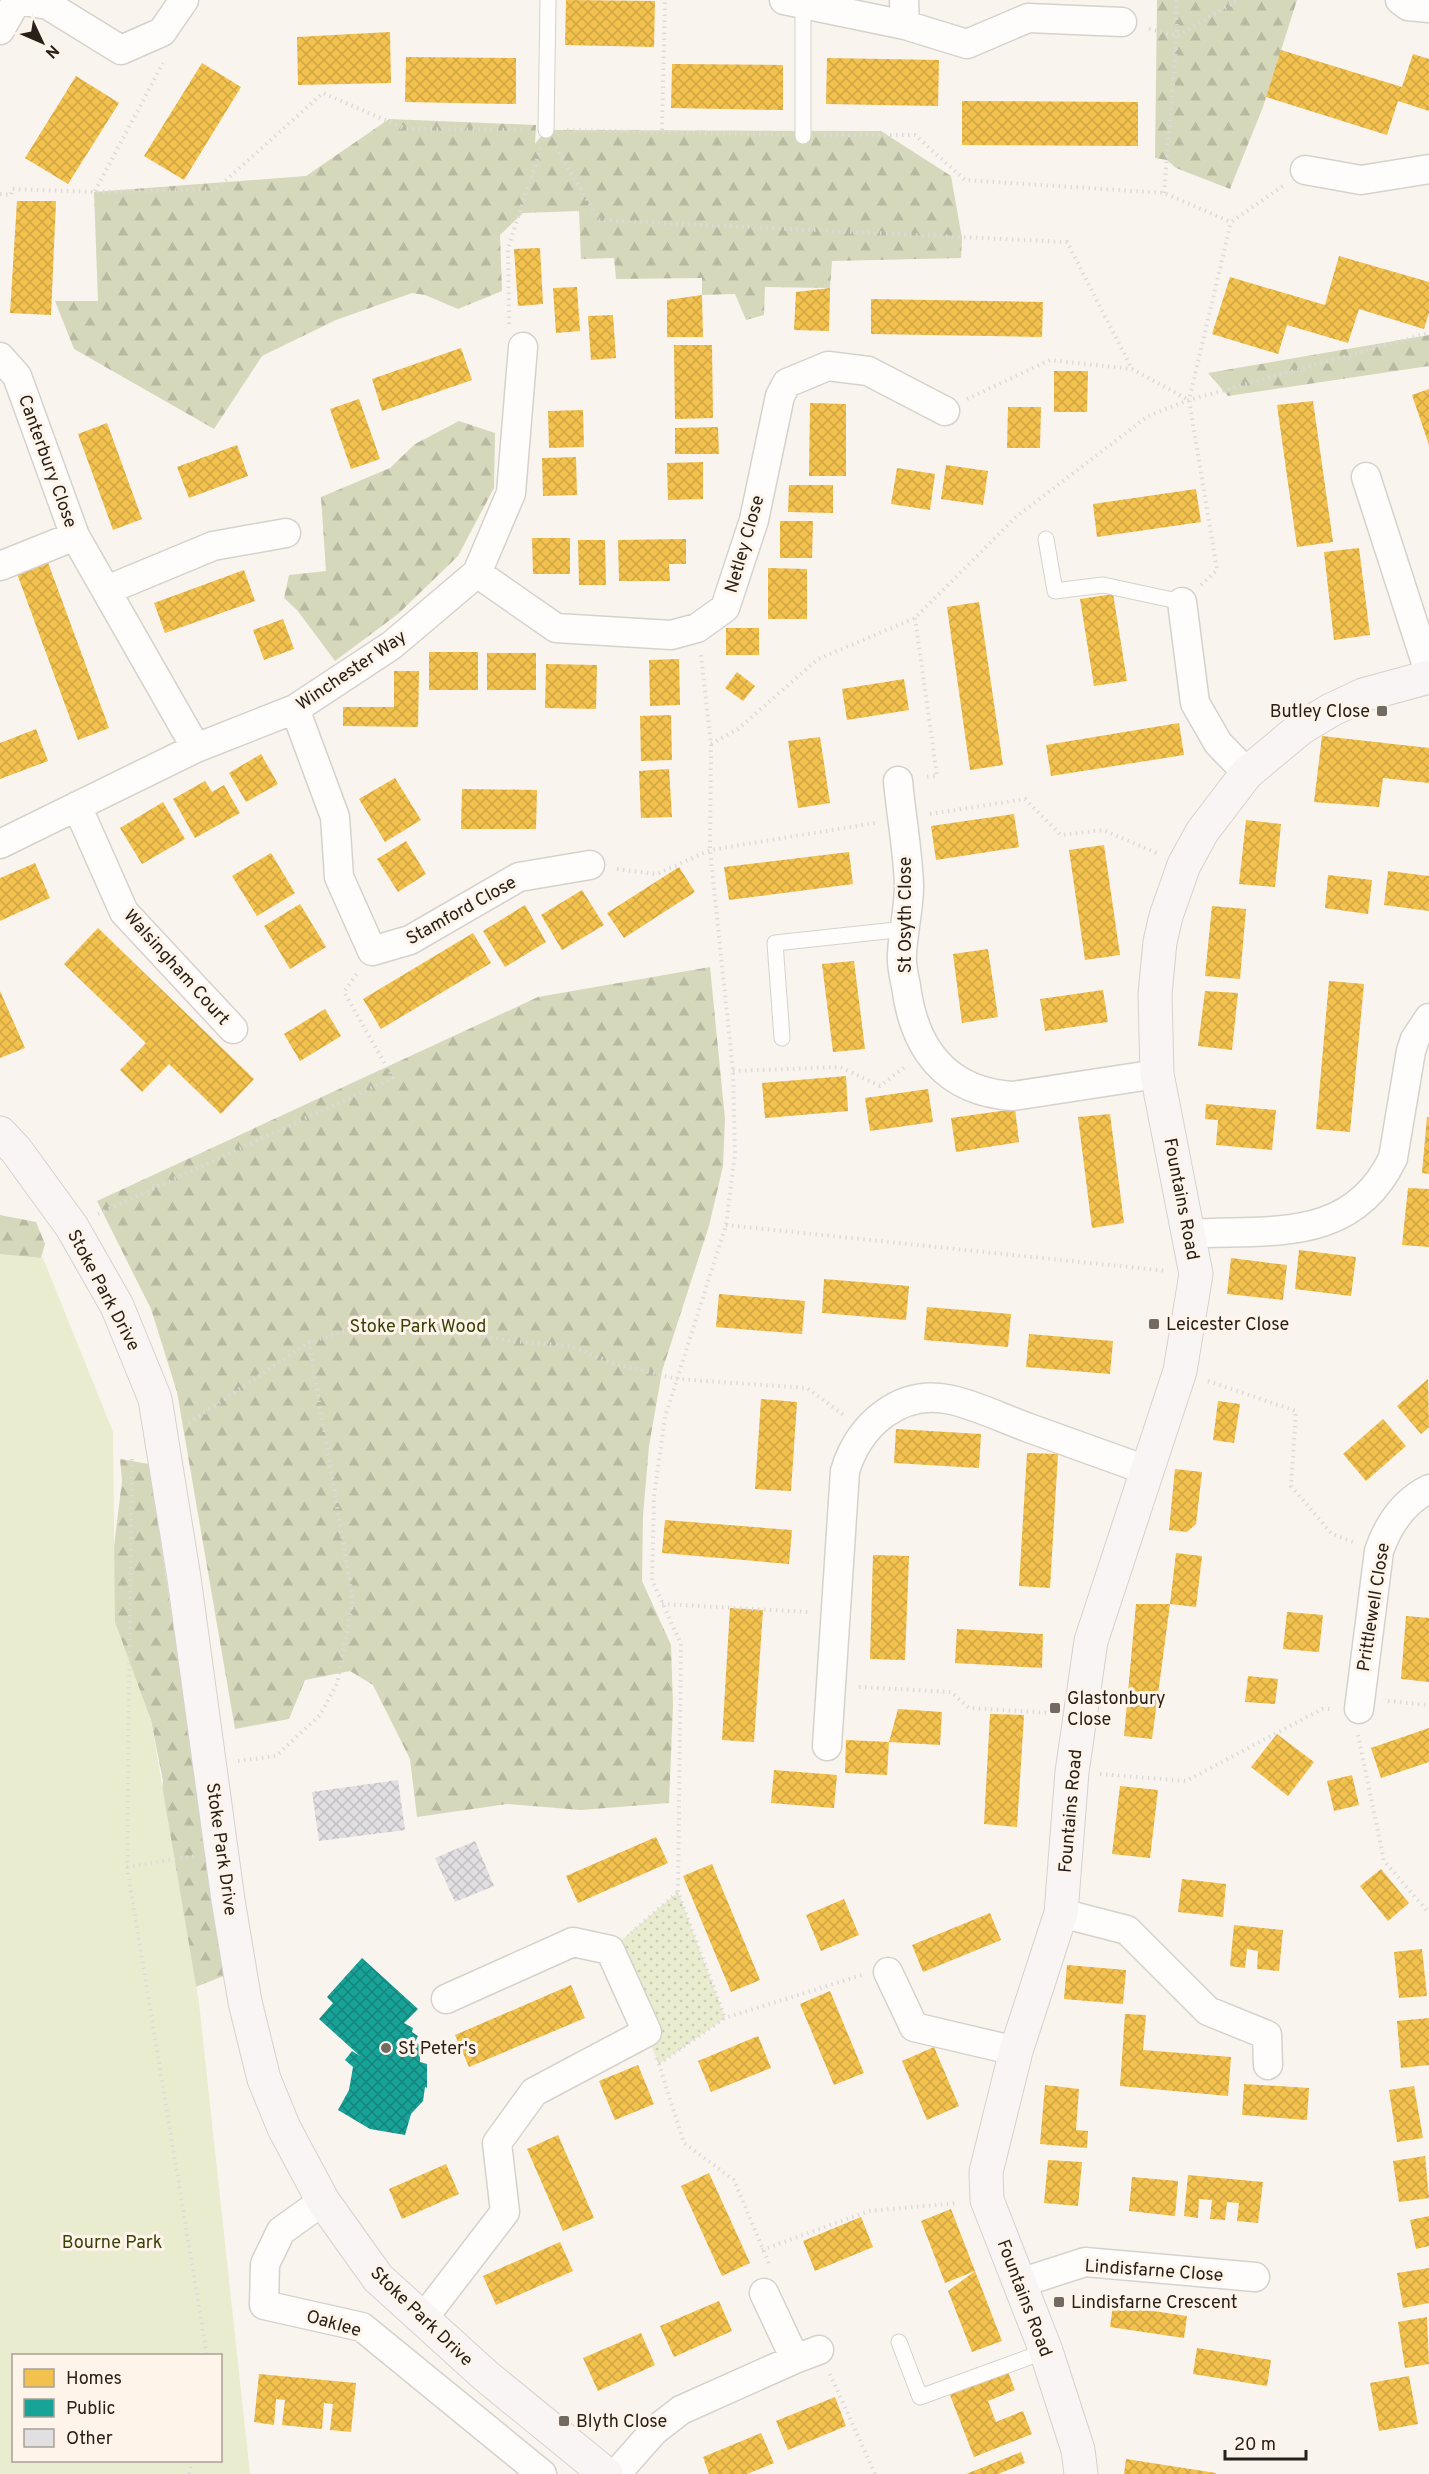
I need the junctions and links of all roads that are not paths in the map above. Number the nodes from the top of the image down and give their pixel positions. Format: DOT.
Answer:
graph roads {
  1 [pos="184,0"];
  2 [pos="548,0"];
  3 [pos="1400,0"];
  4 [pos="794,2"];
  5 [pos="1429,8"];
  6 [pos="904,13"];
  7 [pos="1122,22"];
  8 [pos="0,30"];
  9 [pos="546,130"];
  10 [pos="803,136"];
  11 [pos="1429,169"];
  12 [pos="1305,170"];
  13 [pos="523,347"];
  14 [pos="0,357"];
  15 [pos="945,411"];
  16 [pos="1366,477"];
  17 [pos="286,533"];
  18 [pos="75,536"];
  19 [pos="1046,538"];
  20 [pos="0,566"];
  21 [pos="477,573"];
  22 [pos="107,590"];
  23 [pos="1182,602"];
  24 [pos="1429,672"];
  25 [pos="1429,676"];
  26 [pos="295,710"];
  27 [pos="196,748"];
  28 [pos="1247,773"];
  29 [pos="898,781"];
  30 [pos="77,806"];
  31 [pos="0,844"];
  32 [pos="590,865"];
  33 [pos="905,929"];
  34 [pos="1429,1018"];
  35 [pos="233,1029"];
  36 [pos="782,1038"];
  37 [pos="1157,1074"];
  38 [pos="0,1133"];
  39 [pos="1190,1234"];
  40 [pos="1146,1470"];
  41 [pos="1429,1489"];
  42 [pos="1359,1704"];
  43 [pos="827,1746"];
  44 [pos="1061,1913"];
  45 [pos="888,1972"];
  46 [pos="446,1999"];
  47 [pos="1016,2051"];
  48 [pos="1268,2065"];
  49 [pos="323,2201"];
  50 [pos="1256,2277"];
  51 [pos="767,2281"];
  52 [pos="1020,2283"];
  53 [pos="422,2320"];
  54 [pos="899,2342"];
  55 [pos="1046,2350"];
  56 [pos="527,2469"];
  57 [pos="606,2474"];
  58 [pos="616,2474"];
  59 [pos="1081,2474"];
  1 -- 8 [label="street"];
  2 -- 9 [label="lane"];
  3 -- 5 [label="street"];
  4 -- 6 [label="street"];
  4 -- 10 [label="lane"];
  6 -- 7 [label="street"];
  11 -- 12 [label="street"];
  13 -- 21 [label="street, Winchester Way"];
  14 -- 18 [label="street, Canterbury Close"];
  15 -- 21 [label="street, Netley Close"];
  16 -- 24 [label="street"];
  17 -- 22 [label="street"];
  18 -- 20 [label="street, Canterbury Close"];
  18 -- 22 [label="street, Canterbury Close"];
  19 -- 23 [label="lane"];
  21 -- 26 [label="street, Winchester Way"];
  22 -- 27 [label="street, Canterbury Close"];
  23 -- 28 [label="street"];
  25 -- 28 [label="street, Fountains Road"];
  26 -- 27 [label="street, Winchester Way"];
  26 -- 32 [label="street, Stamford Close"];
  27 -- 30 [label="street, Winchester Way"];
  28 -- 37 [label="street, Fountains Road"];
  29 -- 33 [label="street, St Osyth Close"];
  30 -- 31 [label="street, Winchester Way"];
  30 -- 35 [label="street, Walsingham Court"];
  33 -- 36 [label="lane"];
  33 -- 37 [label="street, St Osyth Close"];
  34 -- 39 [label="street"];
  37 -- 39 [label="street, Fountains Road"];
  38 -- 49 [label="street, Stoke Park Drive"];
  39 -- 40 [label="street, Fountains Road"];
  40 -- 43 [label="street"];
  40 -- 44 [label="street, Fountains Road"];
  41 -- 42 [label="street, Prittlewell Close"];
  44 -- 47 [label="street, Fountains Road"];
  44 -- 48 [label="street"];
  45 -- 47 [label="street"];
  46 -- 53 [label="street"];
  47 -- 52 [label="street, Fountains Road"];
  49 -- 53 [label="street, Stoke Park Drive"];
  49 -- 56 [label="street, Oaklee"];
  50 -- 52 [label="street, Lindisfarne Close"];
  51 -- 58 [label="street"];
  52 -- 55 [label="street, Fountains Road"];
  53 -- 57 [label="street, Stoke Park Drive"];
  54 -- 55 [label="lane"];
  55 -- 59 [label="street, Fountains Road"];
}
